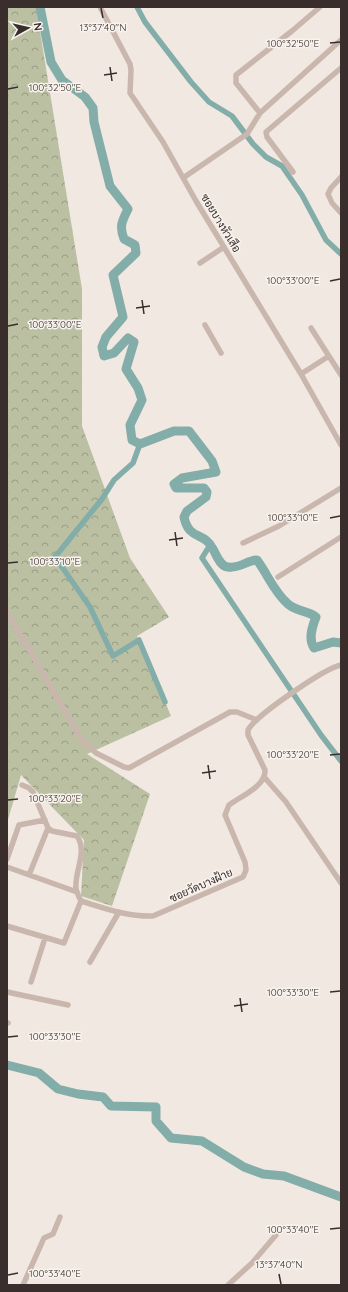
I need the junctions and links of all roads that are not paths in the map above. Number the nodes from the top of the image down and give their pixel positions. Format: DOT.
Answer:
graph roads {
  1 [pos="100,7"];
  2 [pos="320,7"];
  3 [pos="341,40"];
  4 [pos="341,68"];
  5 [pos="260,113"];
  6 [pos="292,172"];
  7 [pos="341,177"];
  8 [pos="183,178"];
  9 [pos="341,213"];
  10 [pos="224,246"];
  11 [pos="200,263"];
  12 [pos="205,325"];
  13 [pos="311,328"];
  14 [pos="221,353"];
  15 [pos="329,356"];
  16 [pos="301,374"];
  17 [pos="341,375"];
  18 [pos="341,445"];
  19 [pos="341,488"];
  20 [pos="341,537"];
  21 [pos="243,543"];
  22 [pos="278,577"];
  23 [pos="7,612"];
  24 [pos="341,665"];
  25 [pos="257,720"];
  26 [pos="265,778"];
  27 [pos="22,785"];
  28 [pos="45,820"];
  29 [pos="48,828"];
  30 [pos="7,859"];
  31 [pos="7,867"];
  32 [pos="29,875"];
  33 [pos="341,883"];
  34 [pos="77,892"];
  35 [pos="81,901"];
  36 [pos="119,912"];
  37 [pos="7,926"];
  38 [pos="45,938"];
  39 [pos="90,962"];
  40 [pos="31,982"];
  41 [pos="7,992"];
  42 [pos="68,1005"];
  43 [pos="60,1217"];
  44 [pos="276,1235"];
  45 [pos="24,1285"];
  46 [pos="228,1285"];
  1 -- 8 [label="street, ซอยบางหัวเสือ"];
  2 -- 5 [label="street"];
  3 -- 5 [label="street"];
  4 -- 6 [label="street"];
  5 -- 8 [label="street"];
  7 -- 9 [label="street"];
  8 -- 10 [label="street, ซอยบางหัวเสือ"];
  10 -- 11 [label="street"];
  10 -- 16 [label="street, ซอยบางหัวเสือ"];
  12 -- 14 [label="street"];
  13 -- 15 [label="street"];
  15 -- 16 [label="street"];
  15 -- 17 [label="street"];
  16 -- 18 [label="street, ซอยบางหัวเสือ"];
  19 -- 21 [label="street"];
  20 -- 22 [label="street"];
  23 -- 25 [label="street"];
  24 -- 25 [label="street"];
  25 -- 26 [label="street"];
  26 -- 33 [label="street"];
  26 -- 36 [label="street, ซอยวัดบางฝ้าย"];
  27 -- 28 [label="street"];
  28 -- 29 [label="street"];
  28 -- 30 [label="street"];
  29 -- 32 [label="street"];
  29 -- 34 [label="street"];
  31 -- 32 [label="street"];
  32 -- 34 [label="street"];
  34 -- 35 [label="street"];
  35 -- 36 [label="street, ซอยวัดบางฝ้าย"];
  35 -- 38 [label="street"];
  36 -- 39 [label="street"];
  37 -- 38 [label="street"];
  38 -- 40 [label="street"];
  41 -- 42 [label="street"];
  43 -- 45 [label="street"];
  44 -- 46 [label="street"];
}
